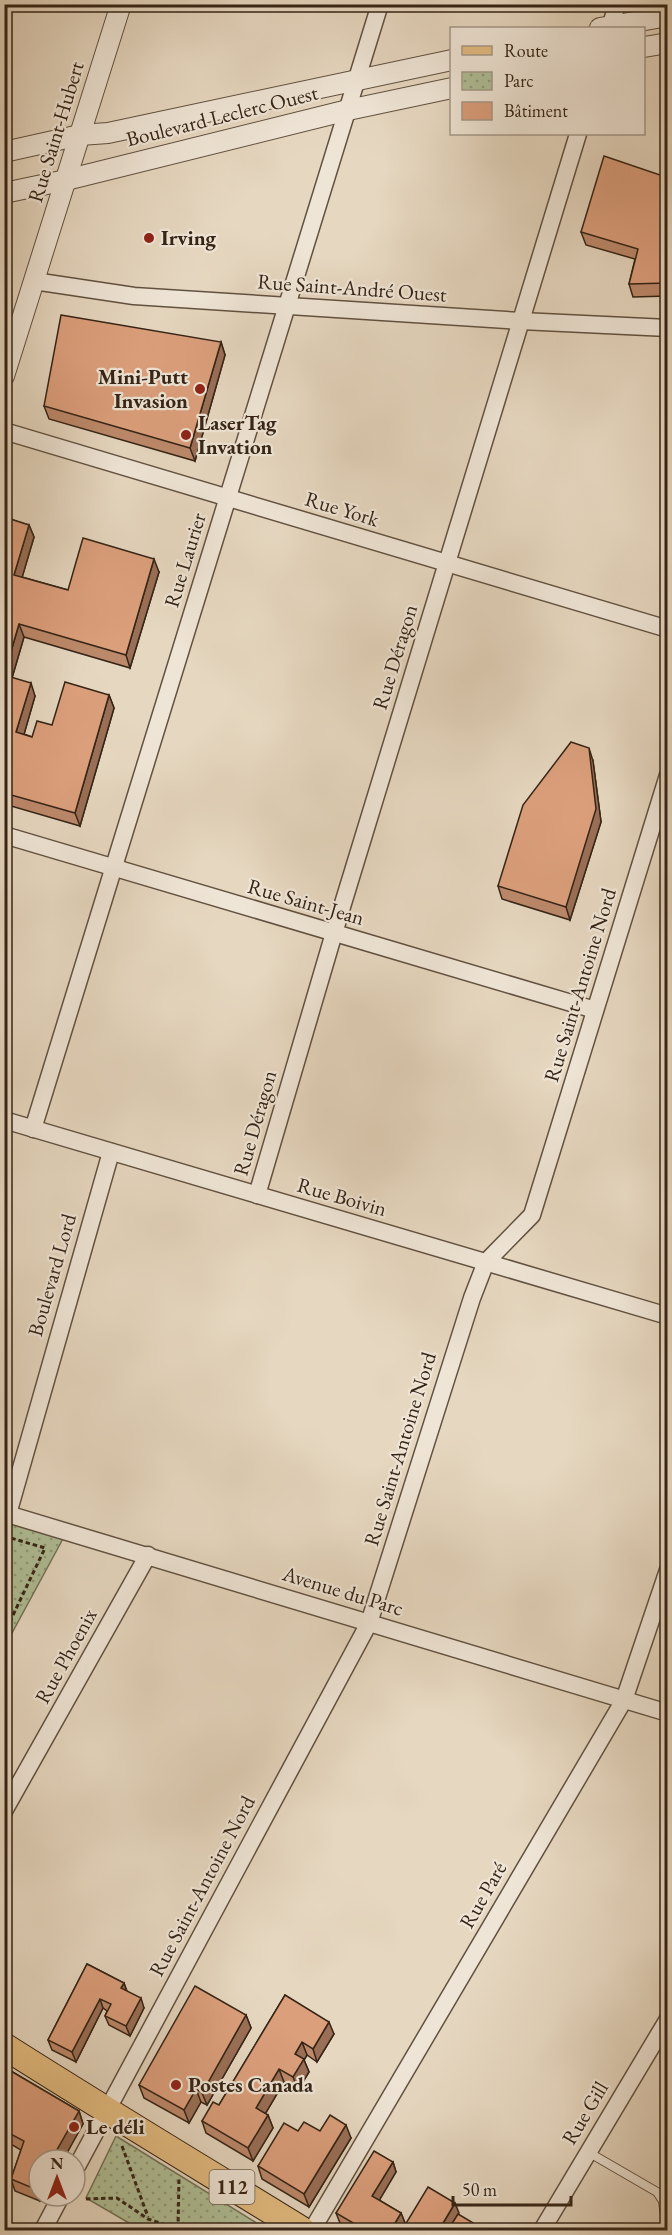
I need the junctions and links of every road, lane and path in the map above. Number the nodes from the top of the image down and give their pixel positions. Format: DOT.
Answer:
graph roads {
  1 [pos="121,4"];
  2 [pos="380,4"];
  3 [pos="617,4"];
  4 [pos="668,16"];
  5 [pos="607,27"];
  6 [pos="612,27"];
  7 [pos="668,42"];
  8 [pos="645,47"];
  9 [pos="450,60"];
  10 [pos="357,79"];
  11 [pos="450,88"];
  12 [pos="348,110"];
  13 [pos="80,135"];
  14 [pos="578,135"];
  15 [pos="4,152"];
  16 [pos="66,180"];
  17 [pos="4,193"];
  18 [pos="34,281"];
  19 [pos="287,306"];
  20 [pos="521,321"];
  21 [pos="668,328"];
  22 [pos="4,376"];
  23 [pos="4,432"];
  24 [pos="228,498"];
  25 [pos="447,563"];
  26 [pos="668,629"];
  27 [pos="668,776"];
  28 [pos="4,835"];
  29 [pos="113,868"];
  30 [pos="334,933"];
  31 [pos="595,1010"];
  32 [pos="4,1120"];
  33 [pos="33,1129"];
  34 [pos="111,1152"];
  35 [pos="257,1195"];
  36 [pos="486,1262"];
  37 [pos="668,1316"];
  38 [pos="6,1514"];
  39 [pos="4,1536"];
  40 [pos="148,1555"];
  41 [pos="668,1570"];
  42 [pos="369,1623"];
  43 [pos="4,1634"];
  44 [pos="624,1700"];
  45 [pos="668,1713"];
  46 [pos="4,1811"];
  47 [pos="668,2019"];
  48 [pos="4,2046"];
  49 [pos="106,2111"];
  50 [pos="122,2146"];
  51 [pos="86,2148"];
  52 [pos="588,2152"];
  53 [pos="179,2178"];
  54 [pos="87,2199"];
  55 [pos="55,2208"];
  56 [pos="148,2219"];
  57 [pos="43,2230"];
  58 [pos="180,2230"];
  59 [pos="303,2230"];
  60 [pos="312,2230"];
  61 [pos="542,2230"];
  62 [pos="668,2230"];
  1 -- 13 [label="street, Rue Saint-Hubert"];
  2 -- 10 [label="street, Rue Laurier"];
  3 -- 5 [label="street"];
  4 -- 6 [label="street"];
  7 -- 8 [label="street"];
  9 -- 10 [label="street, Boulevard Leclerc Ouest"];
  10 -- 12 [label="street, Rue Laurier"];
  10 -- 13 [label="street, Boulevard Leclerc Ouest"];
  11 -- 12 [label="street, Boulevard Leclerc Ouest"];
  12 -- 16 [label="street, Boulevard Leclerc Ouest"];
  12 -- 19 [label="street, Rue Laurier"];
  13 -- 15 [label="street, Boulevard Leclerc Ouest"];
  13 -- 16 [label="street, Rue Saint-Hubert"];
  14 -- 20 [label="street, Rue Déragon"];
  16 -- 17 [label="street, Boulevard Leclerc Ouest"];
  16 -- 18 [label="street, Rue Saint-Hubert"];
  18 -- 19 [label="street, Rue Saint-André Ouest"];
  18 -- 22 [label="street, Rue Saint-Hubert"];
  19 -- 20 [label="street, Rue Saint-André Ouest"];
  19 -- 24 [label="street, Rue Laurier"];
  20 -- 21 [label="street, Rue Saint-André Ouest"];
  20 -- 25 [label="street, Rue Déragon"];
  23 -- 24 [label="street, Rue York"];
  24 -- 25 [label="street, Rue York"];
  24 -- 29 [label="street, Rue Laurier"];
  25 -- 26 [label="street, Rue York"];
  25 -- 30 [label="street, Rue Déragon"];
  27 -- 31 [label="street, Rue Saint-Antoine Nord"];
  28 -- 29 [label="street, Rue Saint-Jean"];
  29 -- 30 [label="street, Rue Saint-Jean"];
  29 -- 33 [label="street, Rue Laurier"];
  30 -- 31 [label="street, Rue Saint-Jean"];
  30 -- 35 [label="street, Rue Déragon"];
  31 -- 36 [label="street, Rue Saint-Antoine Nord"];
  32 -- 33 [label="street, Rue Boivin"];
  33 -- 34 [label="street, Rue Boivin"];
  34 -- 35 [label="street, Rue Boivin"];
  34 -- 38 [label="street, Boulevard Lord"];
  35 -- 36 [label="street, Rue Boivin"];
  36 -- 37 [label="street, Rue Boivin"];
  36 -- 42 [label="street, Rue Saint-Antoine Nord"];
  38 -- 40 [label="street, Avenue du Parc"];
  39 -- 43 [label="path"];
  40 -- 42 [label="street, Avenue du Parc"];
  40 -- 46 [label="street, Rue Phoenix"];
  41 -- 44 [label="street, Rue Paré"];
  42 -- 44 [label="street, Avenue du Parc"];
  42 -- 49 [label="street, Rue Saint-Antoine Nord"];
  44 -- 45 [label="street, Avenue du Parc"];
  44 -- 60 [label="street, Rue Paré"];
  47 -- 52 [label="street, Rue Gill"];
  48 -- 49 [label="main road, 112"];
  49 -- 51 [label="street, Rue Saint-Antoine Nord"];
  49 -- 59 [label="main road, 112"];
  50 -- 56 [label="path"];
  52 -- 61 [label="street, Rue Gill"];
  52 -- 62 [label="lane"];
  53 -- 58 [label="path"];
  54 -- 56 [label="path"];
  55 -- 57 [label="street"];
  56 -- 58 [label="path"];
}
